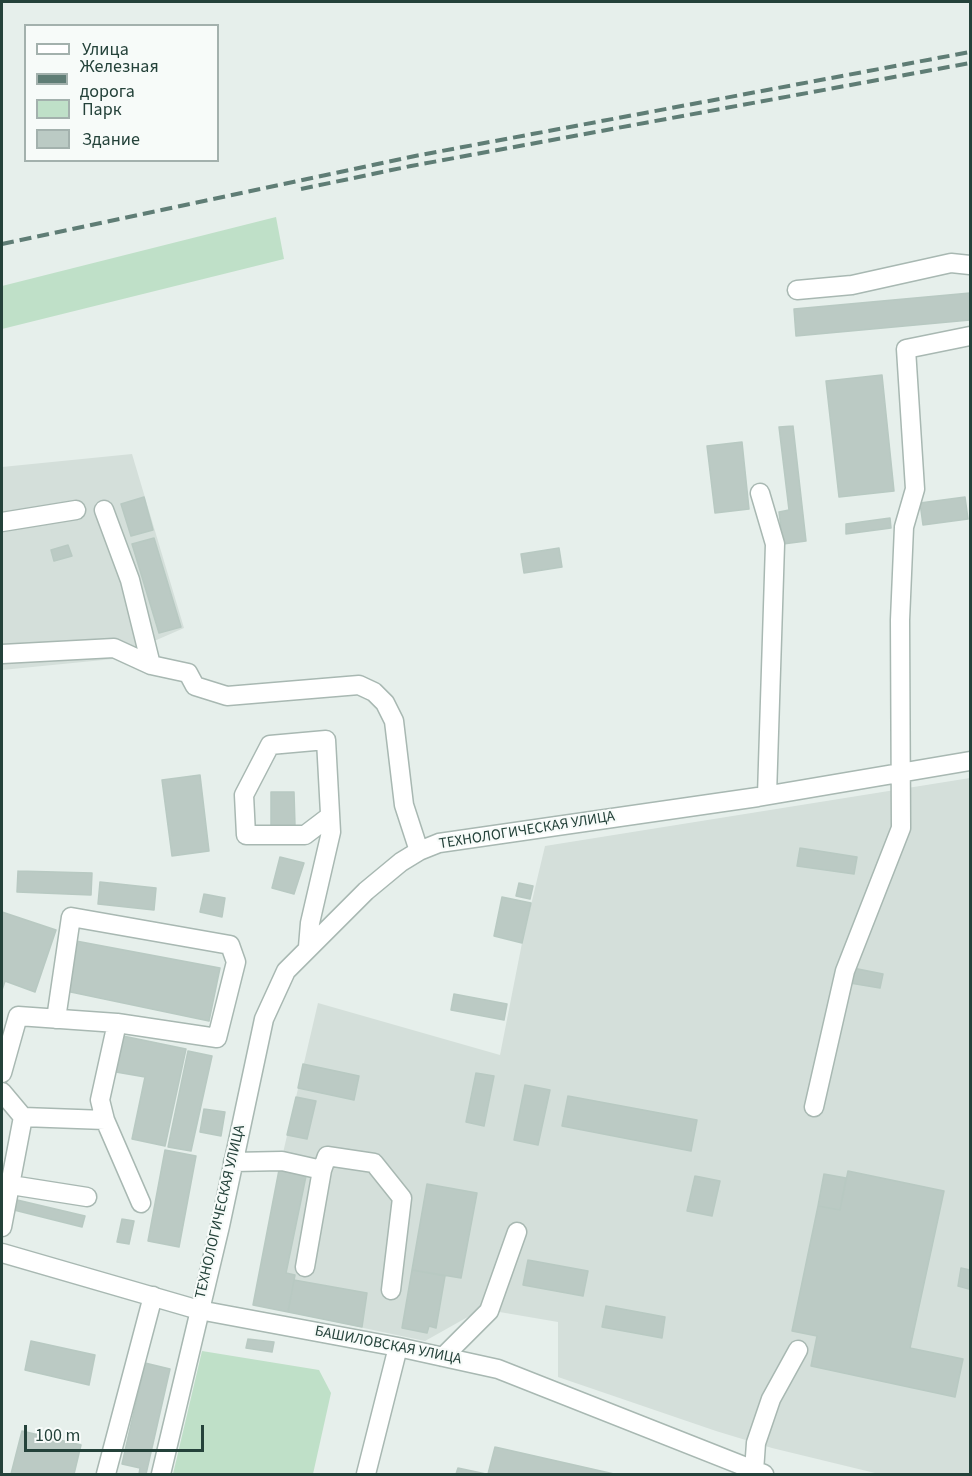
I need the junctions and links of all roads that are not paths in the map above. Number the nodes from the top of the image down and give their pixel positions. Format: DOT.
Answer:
graph roads {
  1 [pos="970,265"];
  2 [pos="797,290"];
  3 [pos="970,336"];
  4 [pos="760,493"];
  5 [pos="75,510"];
  6 [pos="104,510"];
  7 [pos="2,522"];
  8 [pos="4,649"];
  9 [pos="151,664"];
  10 [pos="970,761"];
  11 [pos="902,773"];
  12 [pos="767,795"];
  13 [pos="330,816"];
  14 [pos="419,851"];
  15 [pos="308,947"];
  16 [pos="56,1019"];
  17 [pos="117,1023"];
  18 [pos="2,1073"];
  19 [pos="2,1092"];
  20 [pos="814,1107"];
  21 [pos="23,1117"];
  22 [pos="105,1120"];
  23 [pos="233,1162"];
  24 [pos="322,1170"];
  25 [pos="11,1185"];
  26 [pos="87,1197"];
  27 [pos="141,1203"];
  28 [pos="2,1227"];
  29 [pos="517,1232"];
  30 [pos="2,1258"];
  31 [pos="305,1267"];
  32 [pos="391,1290"];
  33 [pos="153,1296"];
  34 [pos="199,1310"];
  35 [pos="398,1347"];
  36 [pos="798,1350"];
  37 [pos="443,1357"];
  38 [pos="759,1473"];
  39 [pos="106,1474"];
  40 [pos="161,1474"];
  41 [pos="366,1474"];
  1 -- 2 [label="street"];
  3 -- 11 [label="street"];
  4 -- 12 [label="street"];
  5 -- 7 [label="street"];
  6 -- 9 [label="street"];
  8 -- 9 [label="street"];
  9 -- 14 [label="street"];
  10 -- 11 [label="street, ТЕХНОЛОГИЧЕСКАЯ УЛИЦА"];
  11 -- 12 [label="street, ТЕХНОЛОГИЧЕСКАЯ УЛИЦА"];
  11 -- 20 [label="street"];
  12 -- 14 [label="street, ТЕХНОЛОГИЧЕСКАЯ УЛИЦА"];
  13 -- 13 [label="street"];
  13 -- 15 [label="street"];
  14 -- 15 [label="street, ТЕХНОЛОГИЧЕСКАЯ УЛИЦА"];
  15 -- 23 [label="street, ТЕХНОЛОГИЧЕСКАЯ УЛИЦА"];
  16 -- 17 [label="street"];
  16 -- 17 [label="street"];
  16 -- 18 [label="street"];
  17 -- 22 [label="street"];
  19 -- 21 [label="street"];
  21 -- 22 [label="street"];
  21 -- 25 [label="street"];
  22 -- 27 [label="street"];
  23 -- 24 [label="street"];
  23 -- 34 [label="street, ТЕХНОЛОГИЧЕСКАЯ УЛИЦА"];
  24 -- 31 [label="street"];
  24 -- 32 [label="street"];
  25 -- 26 [label="street"];
  25 -- 28 [label="street"];
  29 -- 37 [label="street"];
  30 -- 33 [label="street, БАШИЛОВСКАЯ УЛИЦА"];
  33 -- 34 [label="street, БАШИЛОВСКАЯ УЛИЦА"];
  33 -- 39 [label="street"];
  34 -- 35 [label="street, БАШИЛОВСКАЯ УЛИЦА"];
  34 -- 40 [label="street, ТЕХНОЛОГИЧЕСКАЯ УЛИЦА"];
  35 -- 37 [label="street, БАШИЛОВСКАЯ УЛИЦА"];
  35 -- 41 [label="street"];
  36 -- 38 [label="street"];
  37 -- 38 [label="street, БАШИЛОВСКАЯ УЛИЦА"];
}
